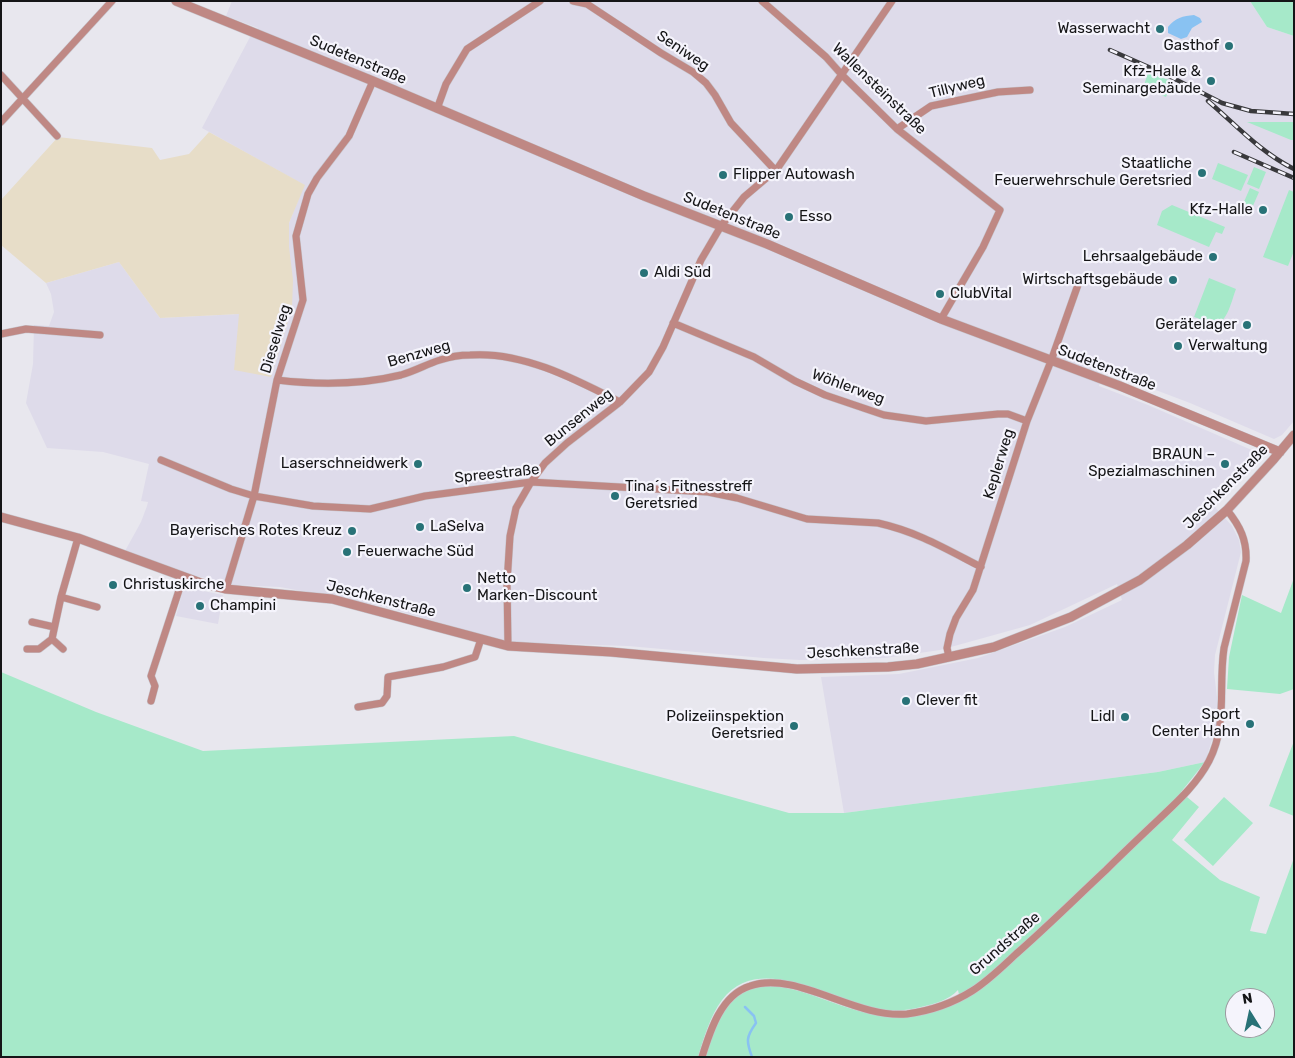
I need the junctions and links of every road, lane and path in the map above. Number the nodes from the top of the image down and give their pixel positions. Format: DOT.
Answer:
graph roads {
  1 [pos="112,1"];
  2 [pos="176,1"];
  3 [pos="540,1"];
  4 [pos="573,1"];
  5 [pos="762,1"];
  6 [pos="892,1"];
  7 [pos="1,74"];
  8 [pos="842,75"];
  9 [pos="373,81"];
  10 [pos="1030,90"];
  11 [pos="22,98"];
  12 [pos="437,109"];
  13 [pos="1,122"];
  14 [pos="898,129"];
  15 [pos="57,136"];
  16 [pos="775,170"];
  17 [pos="721,226"];
  18 [pos="1080,279"];
  19 [pos="941,319"];
  20 [pos="673,323"];
  21 [pos="1,334"];
  22 [pos="100,335"];
  23 [pos="1052,361"];
  24 [pos="277,380"];
  25 [pos="620,402"];
  26 [pos="1027,420"];
  27 [pos="1294,435"];
  28 [pos="1280,452"];
  29 [pos="161,460"];
  30 [pos="531,482"];
  31 [pos="254,496"];
  32 [pos="1227,510"];
  33 [pos="1,517"];
  34 [pos="78,538"];
  35 [pos="981,568"];
  36 [pos="183,578"];
  37 [pos="226,589"];
  38 [pos="61,597"];
  39 [pos="97,607"];
  40 [pos="32,622"];
  41 [pos="54,627"];
  42 [pos="52,639"];
  43 [pos="481,639"];
  44 [pos="508,646"];
  45 [pos="27,649"];
  46 [pos="63,649"];
  47 [pos="949,657"];
  48 [pos="151,702"];
  49 [pos="358,707"];
  50 [pos="702,1057"];
  1 -- 11 [label="street"];
  2 -- 9 [label="street, Sudetenstraße"];
  3 -- 12 [label="street"];
  4 -- 16 [label="street, Seniweg"];
  5 -- 8 [label="street, Wallensteinstraße"];
  6 -- 8 [label="street, Bunsenweg"];
  7 -- 11 [label="street"];
  8 -- 14 [label="street, Wallensteinstraße"];
  8 -- 16 [label="street, Bunsenweg"];
  9 -- 12 [label="street, Sudetenstraße"];
  9 -- 24 [label="street, Dieselweg"];
  10 -- 14 [label="street, Tillyweg"];
  11 -- 13 [label="street"];
  11 -- 15 [label="street"];
  12 -- 17 [label="street, Sudetenstraße"];
  14 -- 19 [label="street, Wallensteinstraße"];
  16 -- 17 [label="street, Bunsenweg"];
  17 -- 19 [label="street, Sudetenstraße"];
  17 -- 20 [label="street, Bunsenweg"];
  18 -- 23 [label="street, Keplerweg"];
  19 -- 23 [label="street, Sudetenstraße"];
  20 -- 25 [label="street, Bunsenweg"];
  20 -- 26 [label="street, Wöhlerweg"];
  21 -- 22 [label="street"];
  23 -- 26 [label="street, Keplerweg"];
  23 -- 28 [label="street, Sudetenstraße"];
  24 -- 25 [label="street, Benzweg"];
  24 -- 31 [label="street, Dieselweg"];
  25 -- 30 [label="street, Bunsenweg"];
  26 -- 35 [label="street, Keplerweg"];
  27 -- 28 [label="street, Jeschkenstraße"];
  28 -- 32 [label="street, Jeschkenstraße"];
  29 -- 31 [label="street, Spreestraße"];
  30 -- 31 [label="street, Spreestraße"];
  30 -- 35 [label="street, Spreestraße"];
  30 -- 44 [label="street, Bunsenweg"];
  31 -- 37 [label="street, Dieselweg"];
  32 -- 47 [label="street, Jeschkenstraße"];
  32 -- 50 [label="street, Grundstraße"];
  33 -- 34 [label="street, Jeschkenstraße"];
  34 -- 36 [label="street, Jeschkenstraße"];
  34 -- 38 [label="street"];
  35 -- 47 [label="street, Keplerweg"];
  36 -- 37 [label="street, Jeschkenstraße"];
  36 -- 48 [label="street"];
  37 -- 43 [label="street, Jeschkenstraße"];
  38 -- 39 [label="street"];
  38 -- 41 [label="street"];
  40 -- 41 [label="street"];
  41 -- 42 [label="street"];
  42 -- 45 [label="street"];
  42 -- 46 [label="street"];
  43 -- 44 [label="street, Jeschkenstraße"];
  43 -- 49 [label="street"];
  44 -- 47 [label="street, Jeschkenstraße"];
}
